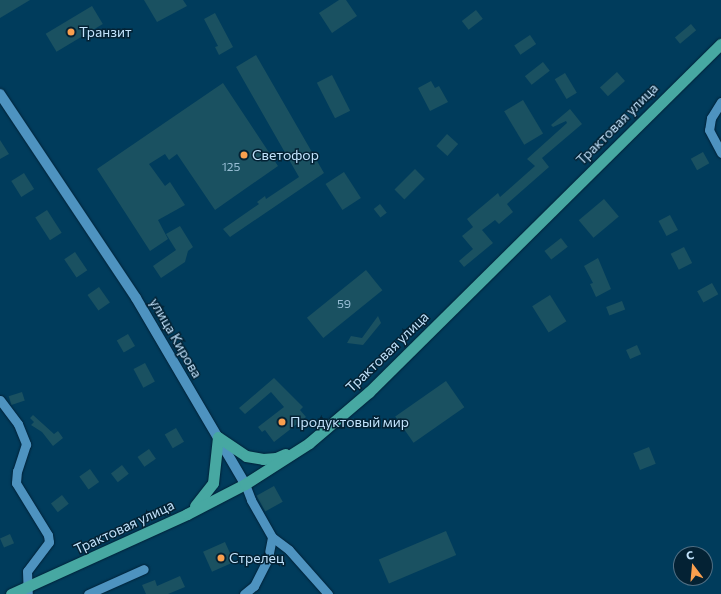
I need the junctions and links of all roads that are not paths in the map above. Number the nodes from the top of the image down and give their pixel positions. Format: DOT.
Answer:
graph roads {
  1 [pos="721,44"];
  2 [pos="0,94"];
  3 [pos="721,102"];
  4 [pos="721,153"];
  5 [pos="0,400"];
  6 [pos="218,437"];
  7 [pos="309,443"];
  8 [pos="245,484"];
  9 [pos="187,514"];
  10 [pos="272,537"];
  11 [pos="144,569"];
  12 [pos="28,590"];
  13 [pos="11,594"];
  14 [pos="88,594"];
  15 [pos="244,594"];
  16 [pos="328,594"];
  1 -- 7 [label="highway, Трактовая улица"];
  2 -- 6 [label="street, улица Кирова"];
  3 -- 4 [label="street"];
  5 -- 12 [label="street"];
  6 -- 7 [label="highway"];
  6 -- 8 [label="street, улица Кирова"];
  6 -- 9 [label="highway"];
  7 -- 8 [label="highway, Трактовая улица"];
  8 -- 9 [label="highway, Трактовая улица"];
  8 -- 10 [label="street, улица Кирова"];
  9 -- 12 [label="highway, Трактовая улица"];
  10 -- 15 [label="street"];
  10 -- 16 [label="street, улица Кирова"];
  11 -- 14 [label="street"];
  12 -- 13 [label="highway, Трактовая улица"];
}
